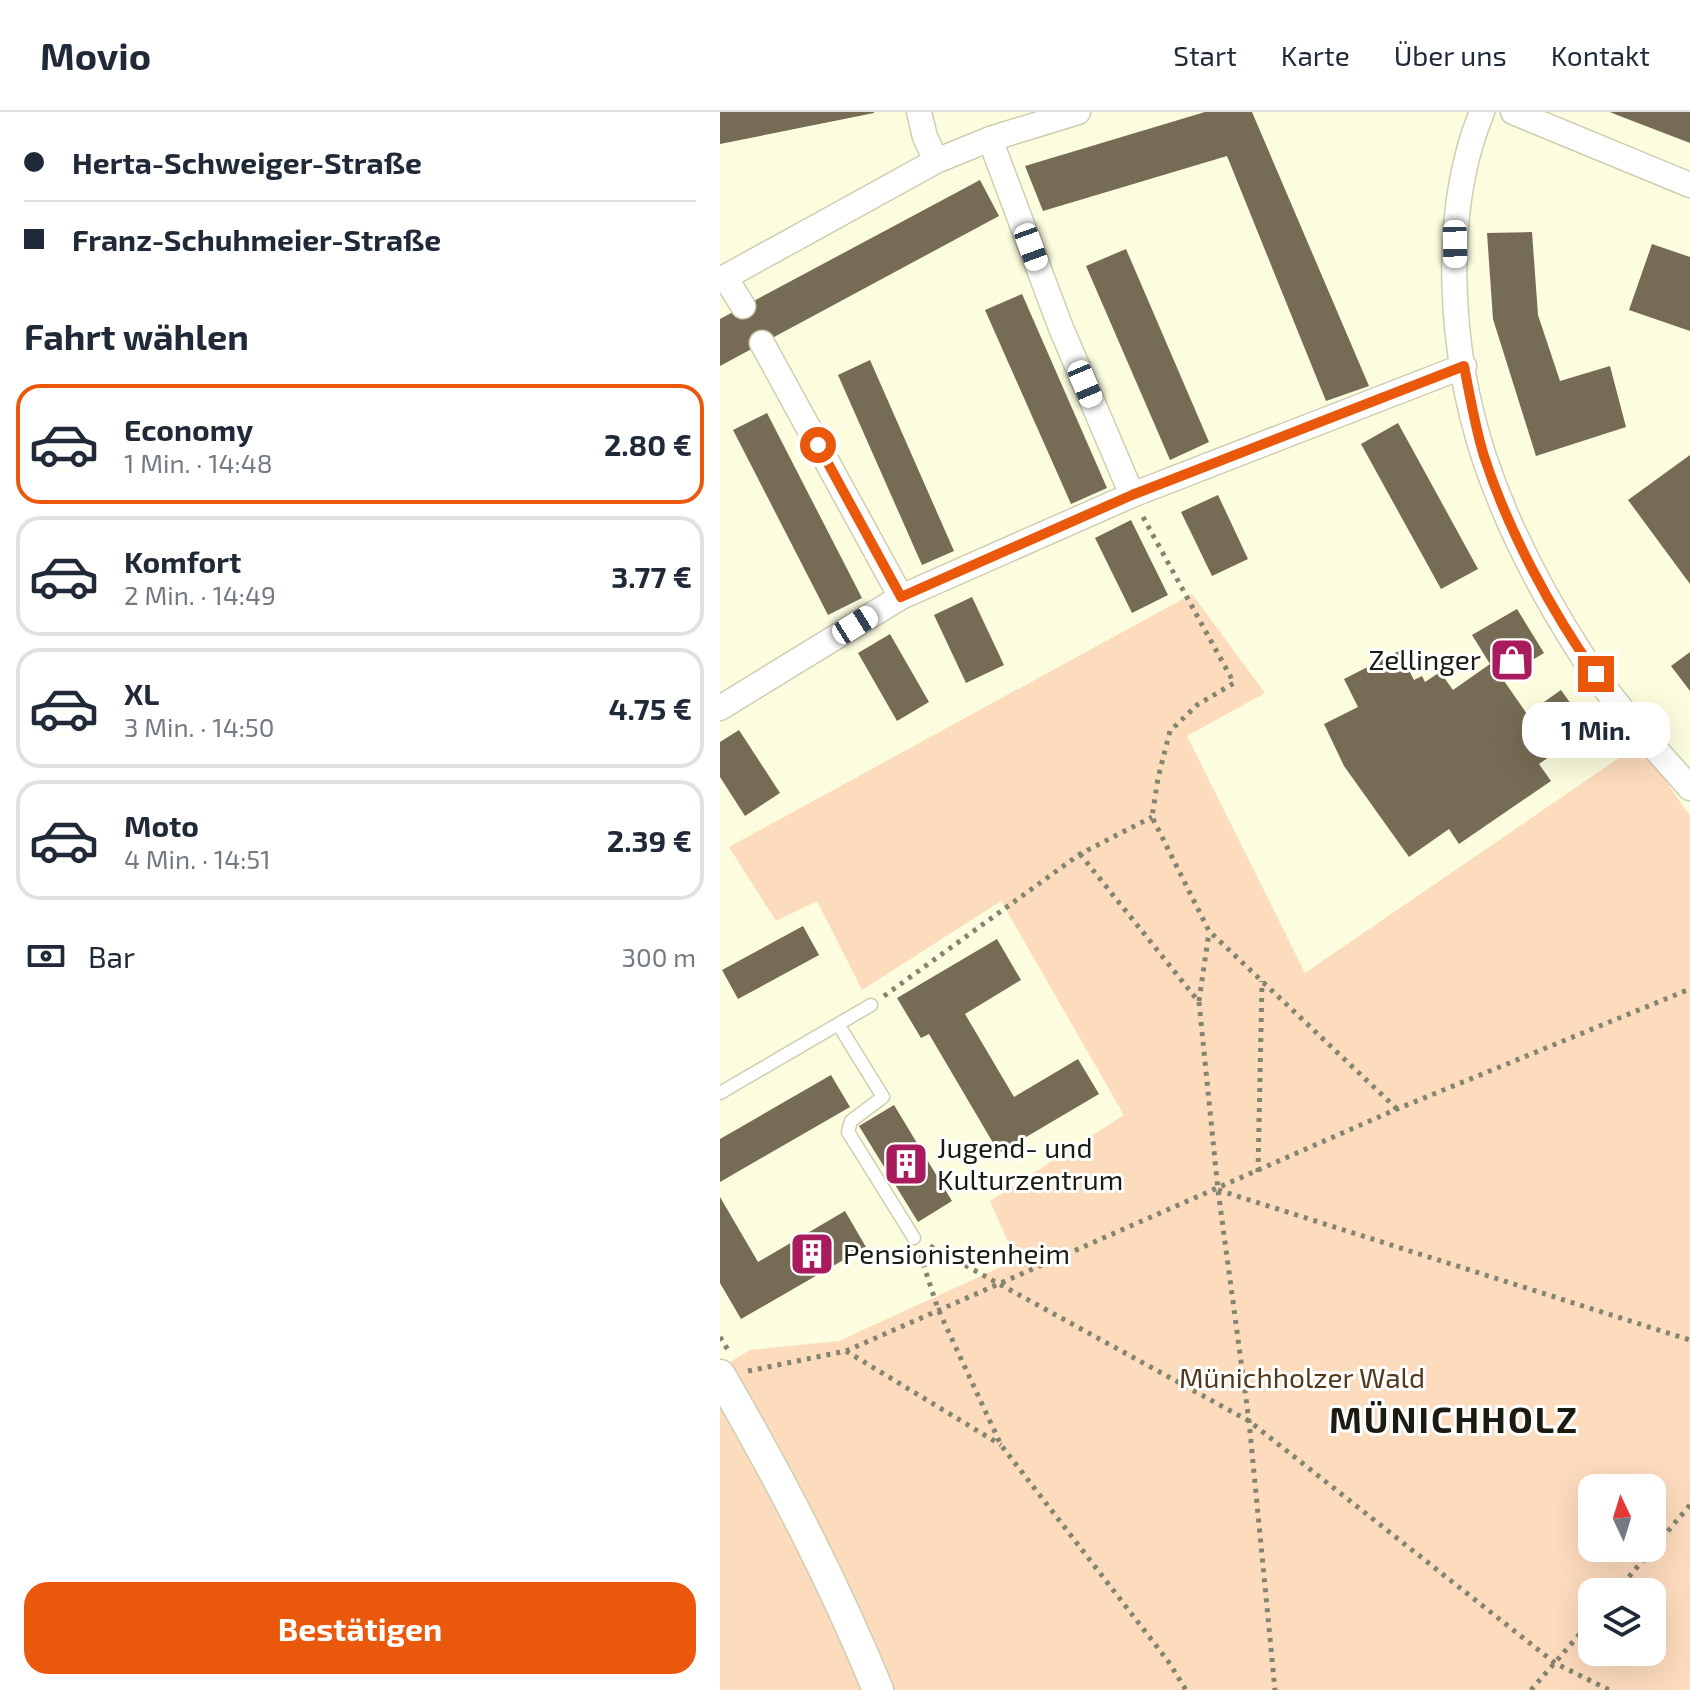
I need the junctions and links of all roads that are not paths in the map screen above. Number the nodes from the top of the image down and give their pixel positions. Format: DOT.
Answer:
graph roads {
  1 [pos="919,112"];
  2 [pos="1078,112"];
  3 [pos="1482,112"];
  4 [pos="1513,112"];
  5 [pos="990,139"];
  6 [pos="936,161"];
  7 [pos="1690,185"];
  8 [pos="723,278"];
  9 [pos="743,306"];
  10 [pos="762,343"];
  11 [pos="1464,366"];
  12 [pos="1132,495"];
  13 [pos="901,597"];
  14 [pos="720,708"];
  15 [pos="1690,788"];
  16 [pos="871,1005"];
  17 [pos="838,1024"];
  18 [pos="720,1093"];
  19 [pos="914,1238"];
  20 [pos="720,1376"];
  21 [pos="878,1690"];
  1 -- 6 [label="street"];
  2 -- 5 [label="street"];
  3 -- 11 [label="street"];
  4 -- 7 [label="street"];
  5 -- 6 [label="street"];
  5 -- 12 [label="street"];
  6 -- 8 [label="street"];
  8 -- 9 [label="street"];
  10 -- 13 [label="street"];
  11 -- 12 [label="street"];
  11 -- 15 [label="street"];
  12 -- 13 [label="street"];
  13 -- 14 [label="street"];
  16 -- 17 [label="lane"];
  17 -- 18 [label="lane"];
  17 -- 19 [label="lane"];
  20 -- 21 [label="street"];
}
